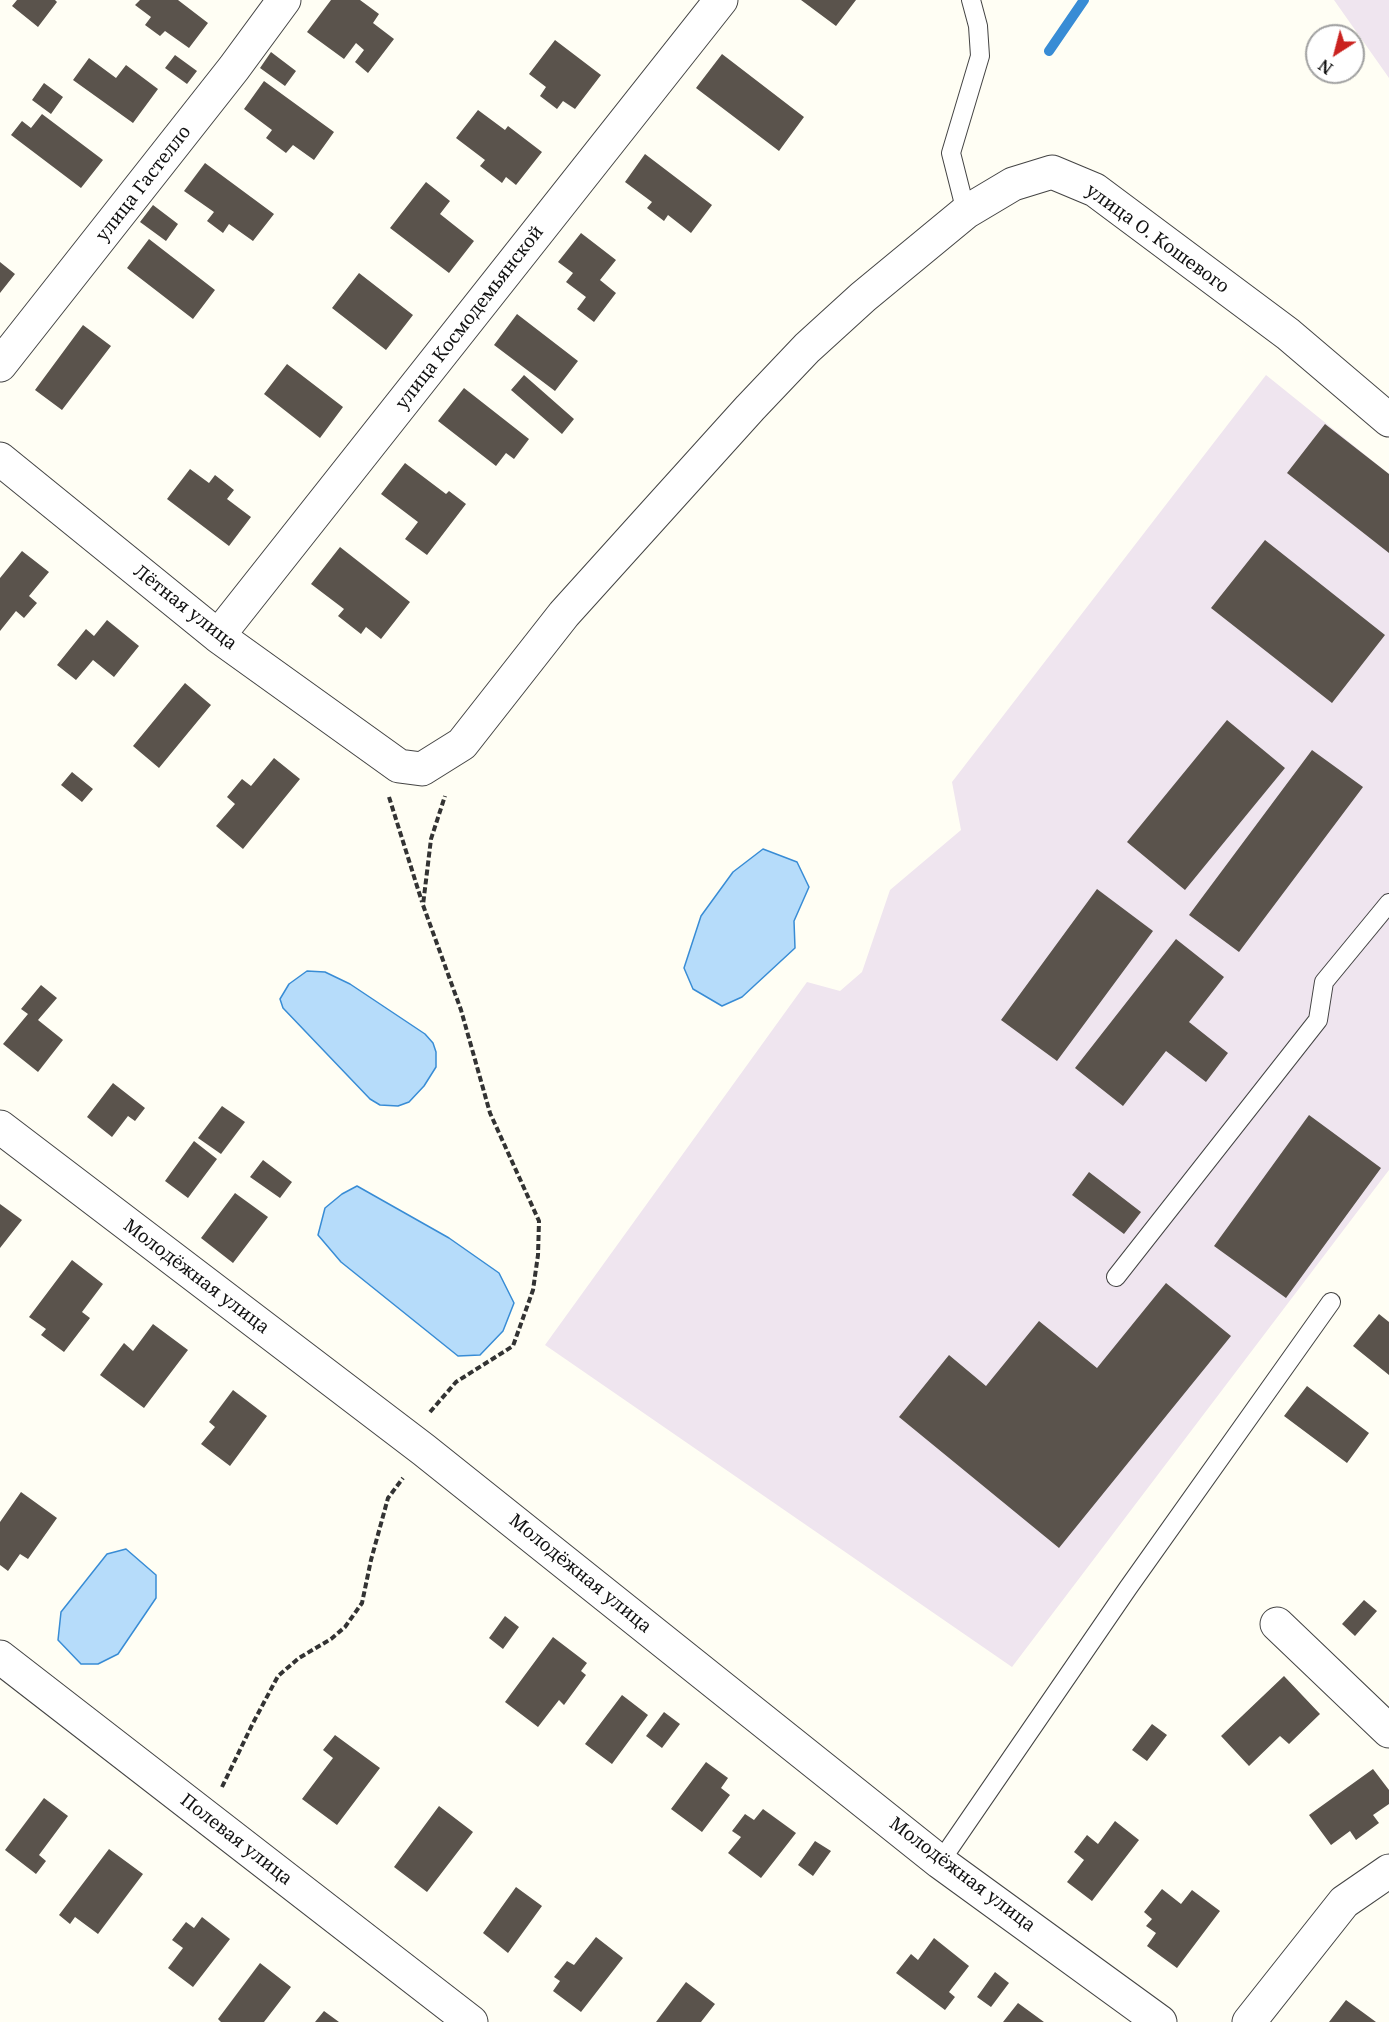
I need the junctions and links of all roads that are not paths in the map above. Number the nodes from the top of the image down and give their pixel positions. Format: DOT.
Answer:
graph roads {
  1 [pos="284,0"];
  2 [pos="721,0"];
  3 [pos="970,0"];
  4 [pos="966,212"];
  5 [pos="0,365"];
  6 [pos="1389,420"];
  7 [pos="0,459"];
  8 [pos="218,636"];
  9 [pos="462,744"];
  10 [pos="1389,903"];
  11 [pos="0,1127"];
  12 [pos="1116,1277"];
  13 [pos="1331,1302"];
  14 [pos="1277,1624"];
  15 [pos="0,1657"];
  16 [pos="1389,1731"];
  17 [pos="940,1862"];
  18 [pos="1389,1871"];
  19 [pos="471,2022"];
  20 [pos="1160,2022"];
  21 [pos="1249,2022"];
  1 -- 5 [label="street, улица Гастелло"];
  2 -- 8 [label="street, улица Космодемьянской"];
  3 -- 4 [label="lane"];
  4 -- 6 [label="street, улица О. Кошевого"];
  4 -- 9 [label="street, улица О. Кошевого"];
  7 -- 8 [label="street, Лётная улица"];
  8 -- 9 [label="street, Лётная улица"];
  10 -- 12 [label="lane"];
  11 -- 17 [label="street, Молодёжная улица"];
  13 -- 17 [label="lane"];
  14 -- 16 [label="street"];
  15 -- 19 [label="street, Полевая улица"];
  17 -- 20 [label="street, Молодёжная улица"];
  18 -- 21 [label="street"];
}
